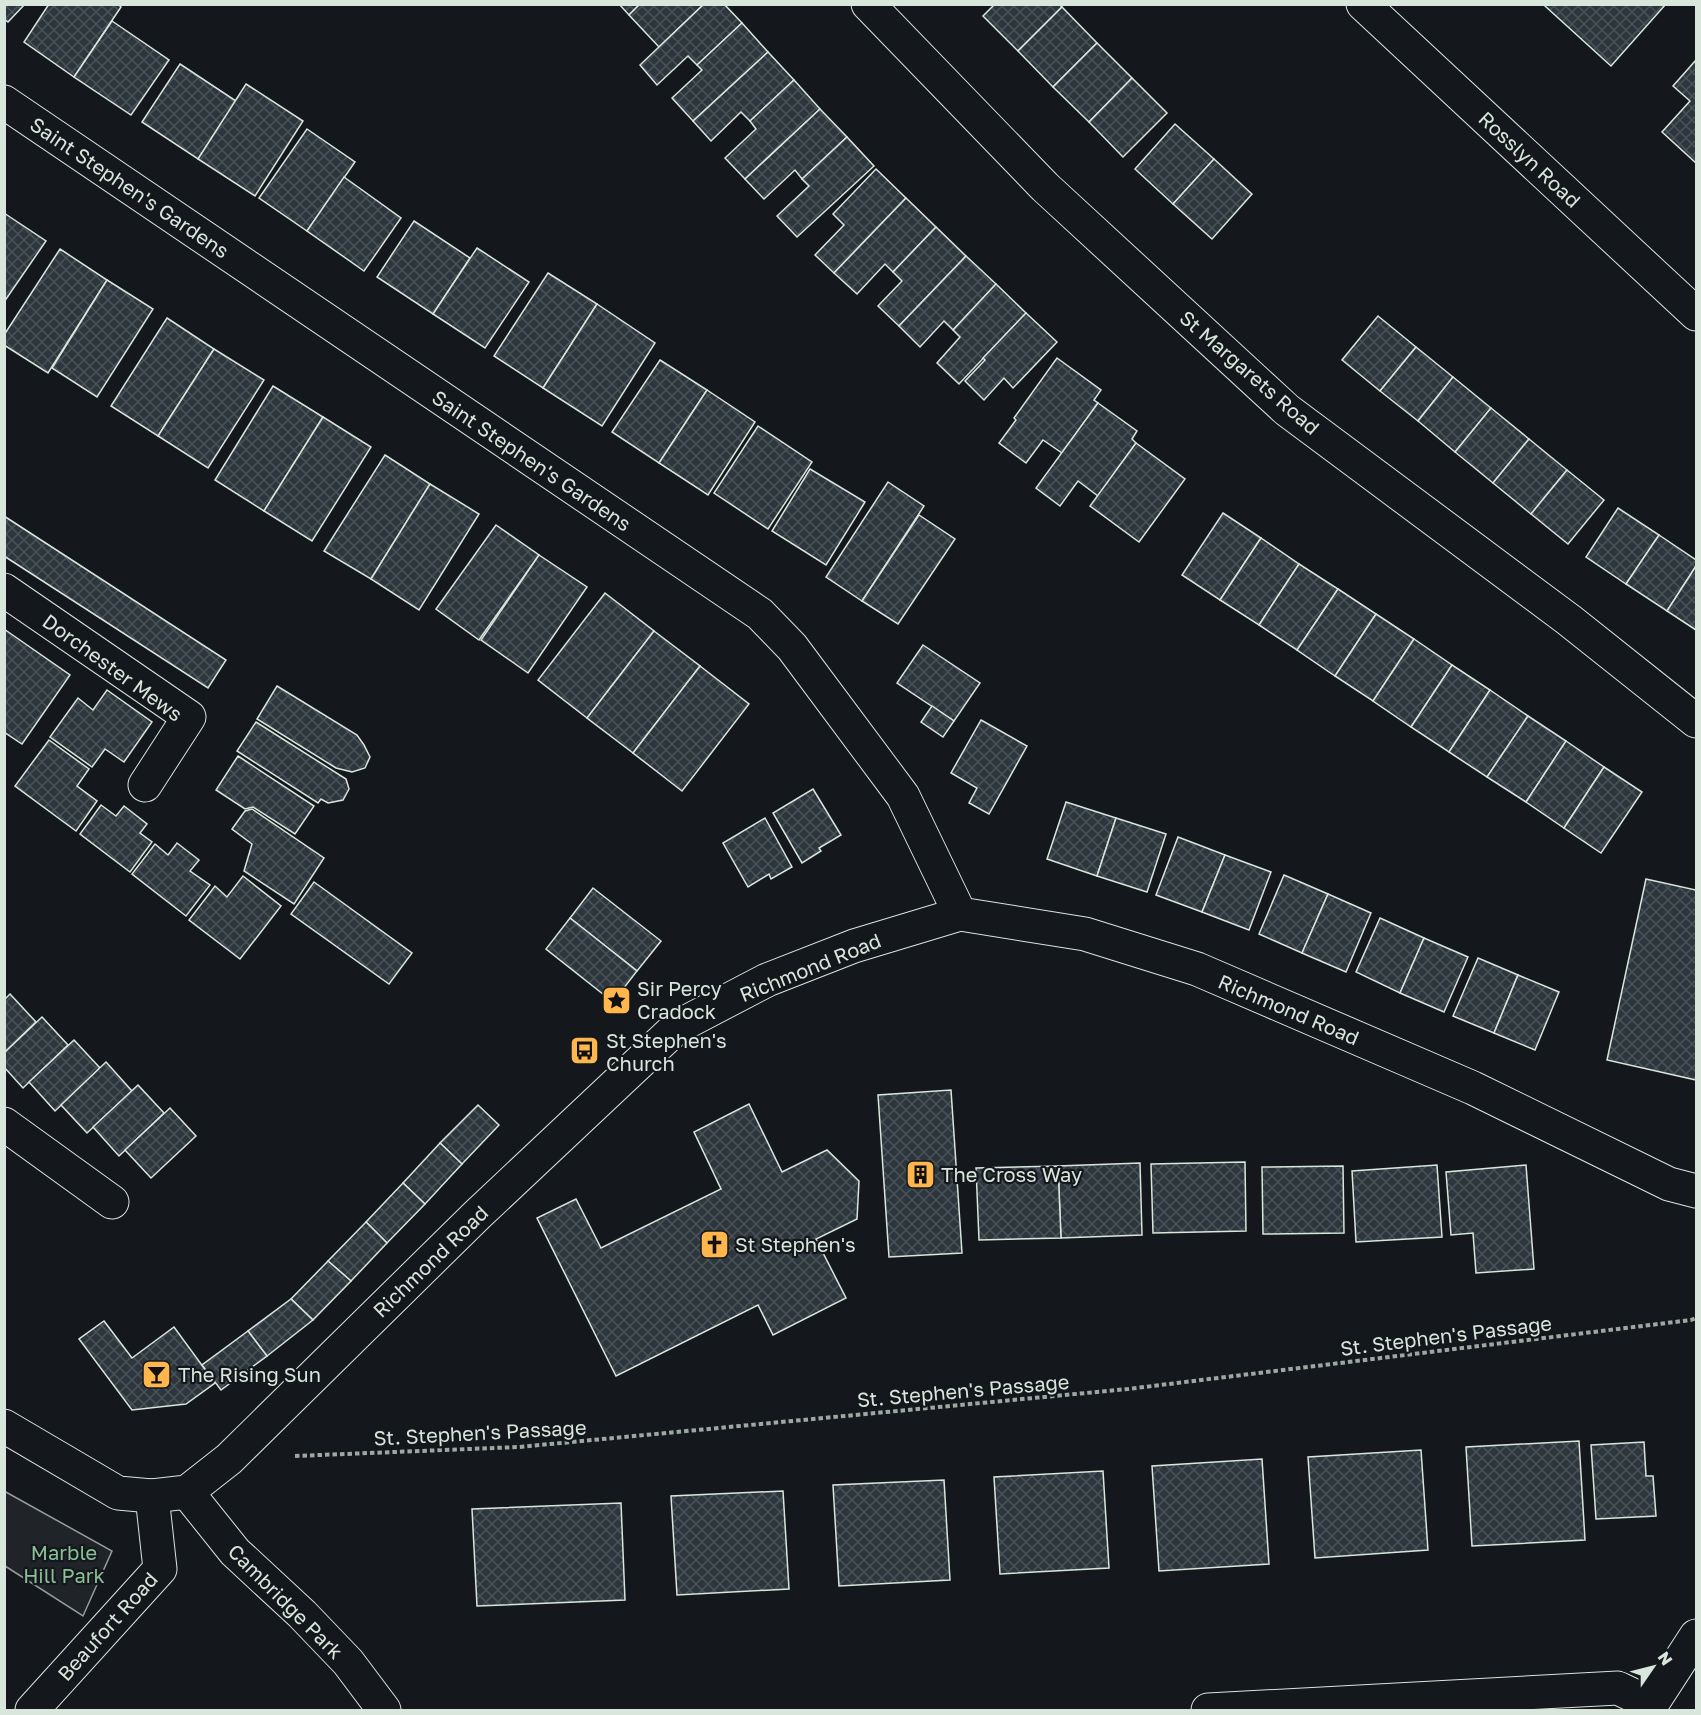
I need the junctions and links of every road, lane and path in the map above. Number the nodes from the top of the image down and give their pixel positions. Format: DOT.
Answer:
graph roads {
  1 [pos="868,4"];
  2 [pos="1363,4"];
  3 [pos="4,102"];
  4 [pos="1696,314"];
  5 [pos="4,590"];
  6 [pos="1696,721"];
  7 [pos="145,785"];
  8 [pos="960,914"];
  9 [pos="4,1124"];
  10 [pos="1696,1191"];
  11 [pos="112,1202"];
  12 [pos="1696,1318"];
  13 [pos="4,1426"];
  14 [pos="230,1459"];
  15 [pos="187,1492"];
  16 [pos="152,1496"];
  17 [pos="1696,1636"];
  18 [pos="1649,1707"];
  19 [pos="32,1710"];
  20 [pos="384,1710"];
  21 [pos="1208,1710"];
  1 -- 6 [label="street, St Margarets Road"];
  2 -- 4 [label="street, Rosslyn Road"];
  3 -- 8 [label="street, Saint Stephen's Gardens"];
  5 -- 7 [label="street, Dorchester Mews"];
  8 -- 10 [label="street, Richmond Road"];
  8 -- 14 [label="street, Richmond Road"];
  9 -- 11 [label="street"];
  12 -- 14 [label="path, St. Stephen's Passage"];
  13 -- 16 [label="street"];
  14 -- 15 [label="street, Richmond Road"];
  15 -- 16 [label="street"];
  15 -- 20 [label="street, Cambridge Park"];
  16 -- 19 [label="street, Beaufort Road"];
  17 -- 18 [label="street"];
  18 -- 21 [label="street"];
}
